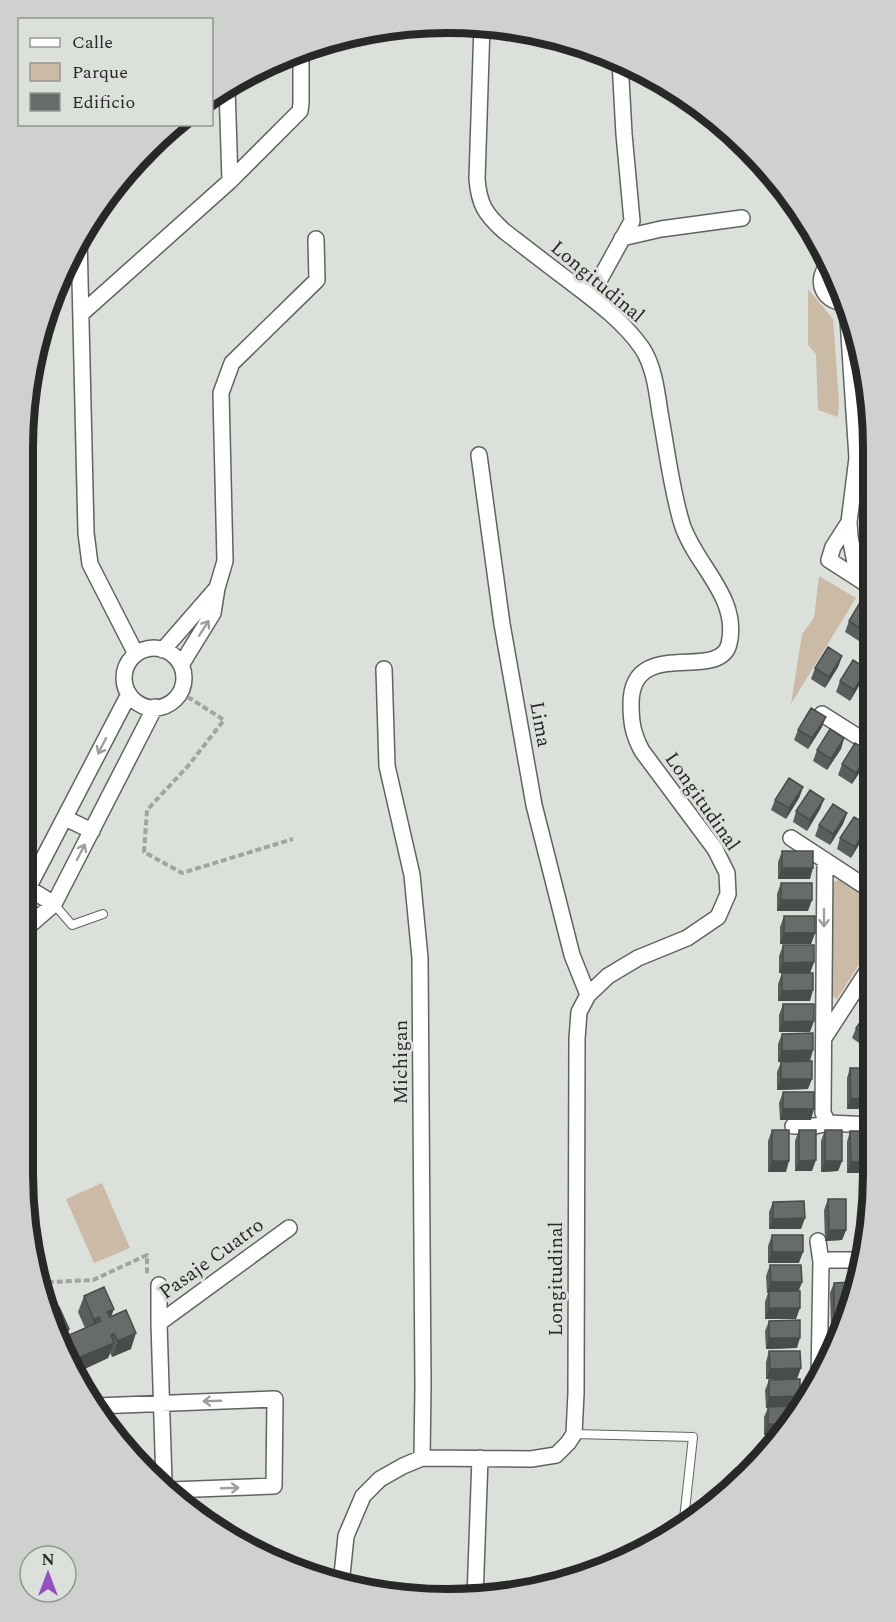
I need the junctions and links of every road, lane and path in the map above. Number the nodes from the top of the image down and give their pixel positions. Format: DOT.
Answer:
graph roads {
  1 [pos="482,35"];
  2 [pos="301,60"];
  3 [pos="621,71"];
  4 [pos="227,97"];
  5 [pos="230,181"];
  6 [pos="742,218"];
  7 [pos="622,238"];
  8 [pos="316,239"];
  9 [pos="80,257"];
  10 [pos="824,273"];
  11 [pos="590,297"];
  12 [pos="836,302"];
  13 [pos="81,314"];
  14 [pos="849,342"];
  15 [pos="479,455"];
  16 [pos="849,522"];
  17 [pos="863,580"];
  18 [pos="863,582"];
  19 [pos="217,588"];
  20 [pos="163,650"];
  21 [pos="136,654"];
  22 [pos="181,665"];
  23 [pos="384,669"];
  24 [pos="180,692"];
  25 [pos="129,694"];
  26 [pos="155,707"];
  27 [pos="822,714"];
  28 [pos="863,740"];
  29 [pos="64,818"];
  30 [pos="92,831"];
  31 [pos="791,838"];
  32 [pos="293,839"];
  33 [pos="825,860"];
  34 [pos="33,875"];
  35 [pos="863,885"];
  36 [pos="33,894"];
  37 [pos="54,904"];
  38 [pos="103,914"];
  39 [pos="33,922"];
  40 [pos="863,978"];
  41 [pos="588,995"];
  42 [pos="824,1038"];
  43 [pos="828,1123"];
  44 [pos="863,1125"];
  45 [pos="793,1126"];
  46 [pos="289,1228"];
  47 [pos="818,1241"];
  48 [pos="147,1256"];
  49 [pos="854,1260"];
  50 [pos="821,1262"];
  51 [pos="48,1284"];
  52 [pos="159,1285"];
  53 [pos="159,1323"];
  54 [pos="819,1359"];
  55 [pos="162,1403"];
  56 [pos="103,1406"];
  57 [pos="574,1434"];
  58 [pos="422,1458"];
  59 [pos="480,1458"];
  60 [pos="164,1476"];
  61 [pos="179,1490"];
  62 [pos="684,1516"];
  63 [pos="342,1575"];
  64 [pos="475,1588"];
  1 -- 11 [label="street, Longitudinal"];
  2 -- 5 [label="street"];
  3 -- 7 [label="street"];
  4 -- 5 [label="street"];
  5 -- 13 [label="street"];
  6 -- 7 [label="street"];
  7 -- 11 [label="street"];
  8 -- 19 [label="street"];
  9 -- 13 [label="street"];
  10 -- 12 [label="street"];
  11 -- 41 [label="street, Longitudinal"];
  13 -- 21 [label="street"];
  14 -- 16 [label="street"];
  15 -- 41 [label="street, Lima"];
  16 -- 17 [label="street"];
  16 -- 18 [label="street"];
  19 -- 20 [label="street"];
  22 -- 19 [label="street, one-way"];
  20 -- 21 [label="street"];
  20 -- 22 [label="street"];
  21 -- 25 [label="street"];
  22 -- 24 [label="street"];
  23 -- 58 [label="street, Michigan"];
  24 -- 26 [label="street"];
  24 -- 32 [label="path"];
  25 -- 26 [label="street"];
  25 -- 29 [label="street, one-way"];
  26 -- 30 [label="street"];
  27 -- 28 [label="street"];
  29 -- 30 [label="street"];
  29 -- 34 [label="street"];
  37 -- 30 [label="street, one-way"];
  31 -- 33 [label="street"];
  33 -- 35 [label="street"];
  33 -- 42 [label="street, one-way"];
  36 -- 37 [label="street"];
  37 -- 38 [label="lane"];
  37 -- 39 [label="street"];
  40 -- 42 [label="street"];
  41 -- 57 [label="street, Longitudinal"];
  42 -- 43 [label="street"];
  43 -- 44 [label="street"];
  43 -- 45 [label="street"];
  46 -- 53 [label="street, Pasaje Cuatro"];
  47 -- 50 [label="street"];
  48 -- 51 [label="path"];
  49 -- 50 [label="street"];
  50 -- 54 [label="street"];
  52 -- 53 [label="street"];
  53 -- 55 [label="street"];
  55 -- 56 [label="street"];
  55 -- 60 [label="street"];
  61 -- 55 [label="street, one-way"];
  57 -- 59 [label="street"];
  57 -- 62 [label="lane"];
  58 -- 59 [label="street"];
  58 -- 63 [label="street"];
  59 -- 64 [label="street"];
}
